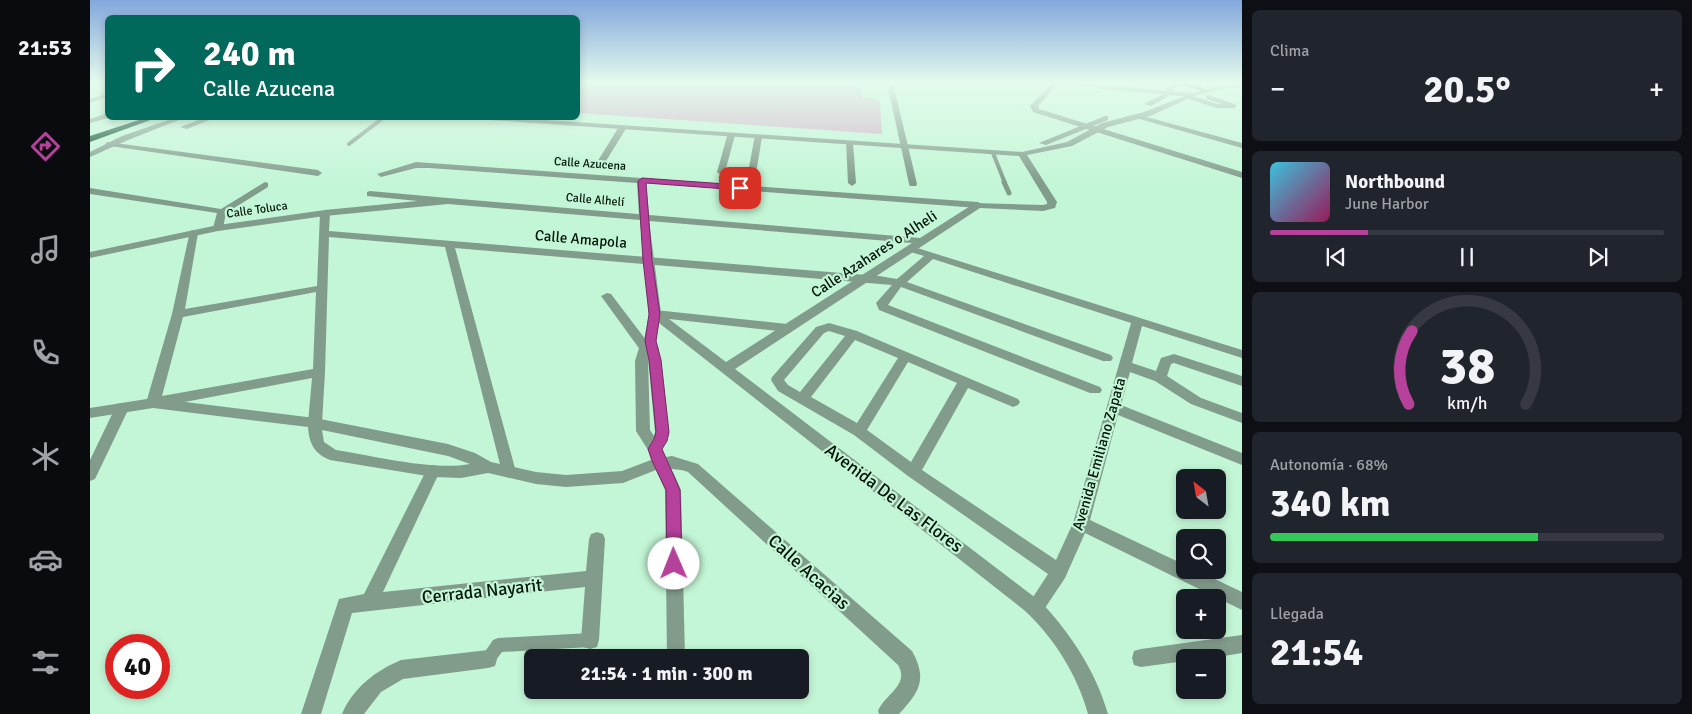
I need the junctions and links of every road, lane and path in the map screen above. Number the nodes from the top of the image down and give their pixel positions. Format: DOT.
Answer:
graph roads {
  1 [pos="104,116"];
  2 [pos="898,116"];
  3 [pos="1057,116"];
  4 [pos="1113,116"];
  5 [pos="1138,116"];
  6 [pos="1140,116"];
  7 [pos="580,117"];
  8 [pos="132,120"];
  9 [pos="146,120"];
  10 [pos="175,120"];
  11 [pos="205,120"];
  12 [pos="379,120"];
  13 [pos="519,120"];
  14 [pos="90,121"];
  15 [pos="1082,125"];
  16 [pos="622,127"];
  17 [pos="184,128"];
  18 [pos="1094,129"];
  19 [pos="90,134"];
  20 [pos="731,135"];
  21 [pos="758,137"];
  22 [pos="90,139"];
  23 [pos="850,143"];
  24 [pos="110,144"];
  25 [pos="349,144"];
  26 [pos="904,144"];
  27 [pos="1240,145"];
  28 [pos="993,153"];
  29 [pos="1022,154"];
  30 [pos="90,155"];
  31 [pos="598,167"];
  32 [pos="721,172"];
  33 [pos="318,173"];
  34 [pos="381,174"];
  35 [pos="752,174"];
  36 [pos="1242,174"];
  37 [pos="642,181"];
  38 [pos="852,183"];
  39 [pos="913,184"];
  40 [pos="265,185"];
  41 [pos="90,190"];
  42 [pos="1009,193"];
  43 [pos="370,194"];
  44 [pos="448,201"];
  45 [pos="978,205"];
  46 [pos="222,212"];
  47 [pos="325,213"];
  48 [pos="644,216"];
  49 [pos="218,228"];
  50 [pos="193,233"];
  51 [pos="324,234"];
  52 [pos="923,241"];
  53 [pos="449,243"];
  54 [pos="911,248"];
  55 [pos="90,255"];
  56 [pos="932,255"];
  57 [pos="648,260"];
  58 [pos="864,278"];
  59 [pos="899,283"];
  60 [pos="322,288"];
  61 [pos="607,296"];
  62 [pos="178,314"];
  63 [pos="655,314"];
  64 [pos="1137,322"];
  65 [pos="787,328"];
  66 [pos="853,334"];
  67 [pos="649,346"];
  68 [pos="1242,354"];
  69 [pos="906,356"];
  70 [pos="1107,358"];
  71 [pos="1125,365"];
  72 [pos="725,369"];
  73 [pos="319,372"];
  74 [pos="1160,378"];
  75 [pos="965,381"];
  76 [pos="1242,381"];
  77 [pos="1094,390"];
  78 [pos="802,399"];
  79 [pos="1013,402"];
  80 [pos="153,404"];
  81 [pos="122,408"];
  82 [pos="1113,408"];
  83 [pos="90,413"];
  84 [pos="1242,418"];
  85 [pos="315,423"];
  86 [pos="859,431"];
  87 [pos="657,456"];
  88 [pos="1242,459"];
  89 [pos="488,467"];
  90 [pos="433,471"];
  91 [pos="509,472"];
  92 [pos="913,472"];
  93 [pos="90,474"];
  94 [pos="1081,523"];
  95 [pos="597,540"];
  96 [pos="1058,572"];
  97 [pos="594,578"];
  98 [pos="1242,601"];
  99 [pos="369,603"];
  100 [pos="1035,608"];
  101 [pos="590,640"];
  102 [pos="1242,644"];
  103 [pos="676,649"];
  104 [pos="488,658"];
  105 [pos="1141,658"];
  106 [pos="888,711"];
  107 [pos="311,714"];
  108 [pos="352,714"];
  109 [pos="1098,714"];
  1 -- 14 [label="street"];
  2 -- 26 [label="street"];
  3 -- 15 [label="street"];
  4 -- 15 [label="street"];
  5 -- 18 [label="street"];
  6 -- 27 [label="street"];
  7 -- 26 [label="street"];
  8 -- 19 [label="highway"];
  9 -- 22 [label="highway"];
  10 -- 24 [label="street"];
  11 -- 17 [label="street"];
  12 -- 25 [label="lane"];
  13 -- 16 [label="street"];
  15 -- 18 [label="street"];
  15 -- 26 [label="street"];
  16 -- 20 [label="street"];
  16 -- 31 [label="street"];
  18 -- 29 [label="street"];
  18 -- 36 [label="street"];
  20 -- 21 [label="street"];
  20 -- 32 [label="street"];
  21 -- 23 [label="street"];
  21 -- 35 [label="street"];
  23 -- 26 [label="street"];
  23 -- 38 [label="street"];
  24 -- 30 [label="street"];
  24 -- 33 [label="street"];
  26 -- 28 [label="street"];
  26 -- 39 [label="street"];
  28 -- 29 [label="street"];
  28 -- 42 [label="lane"];
  29 -- 45 [label="street"];
  34 -- 37 [label="street, Calle Azucena"];
  37 -- 45 [label="street, Calle Azucena"];
  37 -- 48 [label="street"];
  40 -- 46 [label="street"];
  41 -- 46 [label="street"];
  43 -- 44 [label="street"];
  44 -- 47 [label="street, Calle Alhelí"];
  44 -- 48 [label="street, Calle Alhelí"];
  45 -- 52 [label="street, Calle Azahares o Alheli"];
  46 -- 49 [label="street"];
  47 -- 49 [label="street, Calle Toluca"];
  47 -- 51 [label="street"];
  48 -- 52 [label="street, Calle Alhelí"];
  48 -- 57 [label="street"];
  49 -- 50 [label="street, Calle Toluca"];
  50 -- 55 [label="street, Calle Toluca"];
  50 -- 62 [label="street"];
  51 -- 53 [label="street, Calle Amapola"];
  51 -- 60 [label="street"];
  52 -- 54 [label="street, Calle Azahares o Alheli"];
  53 -- 57 [label="street, Calle Amapola"];
  53 -- 91 [label="street"];
  54 -- 56 [label="street"];
  54 -- 58 [label="street, Calle Azahares o Alheli"];
  56 -- 59 [label="street"];
  56 -- 64 [label="street"];
  57 -- 58 [label="street, Calle Amapola"];
  57 -- 63 [label="street"];
  58 -- 59 [label="street, Calle Amapola"];
  58 -- 65 [label="street, Calle Azahares o Alheli"];
  59 -- 70 [label="street, Calle Amapola"];
  59 -- 77 [label="street"];
  60 -- 62 [label="street"];
  60 -- 73 [label="street"];
  61 -- 67 [label="street"];
  62 -- 80 [label="street"];
  63 -- 65 [label="street"];
  63 -- 67 [label="street"];
  63 -- 72 [label="street, Avenida De Las Flores"];
  64 -- 68 [label="street"];
  64 -- 71 [label="street, Avenida Emiliano Zapata"];
  65 -- 72 [label="street, Calle Azahares o Alheli"];
  66 -- 69 [label="street"];
  66 -- 78 [label="street"];
  66 -- 78 [label="street"];
  67 -- 87 [label="street"];
  67 -- 87 [label="street"];
  69 -- 75 [label="street"];
  69 -- 86 [label="street"];
  71 -- 74 [label="street"];
  71 -- 82 [label="street, Avenida Emiliano Zapata"];
  72 -- 100 [label="street, Avenida De Las Flores"];
  73 -- 80 [label="street"];
  73 -- 85 [label="street"];
  74 -- 76 [label="street"];
  74 -- 84 [label="street"];
  75 -- 79 [label="street"];
  75 -- 92 [label="street"];
  78 -- 86 [label="street"];
  80 -- 81 [label="street"];
  80 -- 85 [label="street"];
  81 -- 83 [label="street"];
  81 -- 93 [label="street"];
  82 -- 88 [label="street"];
  82 -- 94 [label="street, Avenida Emiliano Zapata"];
  85 -- 89 [label="street"];
  85 -- 90 [label="street"];
  86 -- 92 [label="street"];
  87 -- 91 [label="street"];
  87 -- 103 [label="street"];
  87 -- 106 [label="street, Calle Acacias"];
  89 -- 90 [label="street"];
  89 -- 91 [label="street"];
  90 -- 99 [label="street"];
  92 -- 96 [label="street"];
  94 -- 96 [label="street, Avenida Emiliano Zapata"];
  94 -- 98 [label="street"];
  95 -- 97 [label="street"];
  96 -- 100 [label="street, Avenida Emiliano Zapata"];
  97 -- 99 [label="street, Cerrada Nayarit"];
  97 -- 101 [label="street"];
  99 -- 107 [label="street, Cerrada Nayarit"];
  100 -- 109 [label="street, Avenida De Las Flores"];
  101 -- 104 [label="street"];
  102 -- 105 [label="street"];
  104 -- 108 [label="street"];
}
